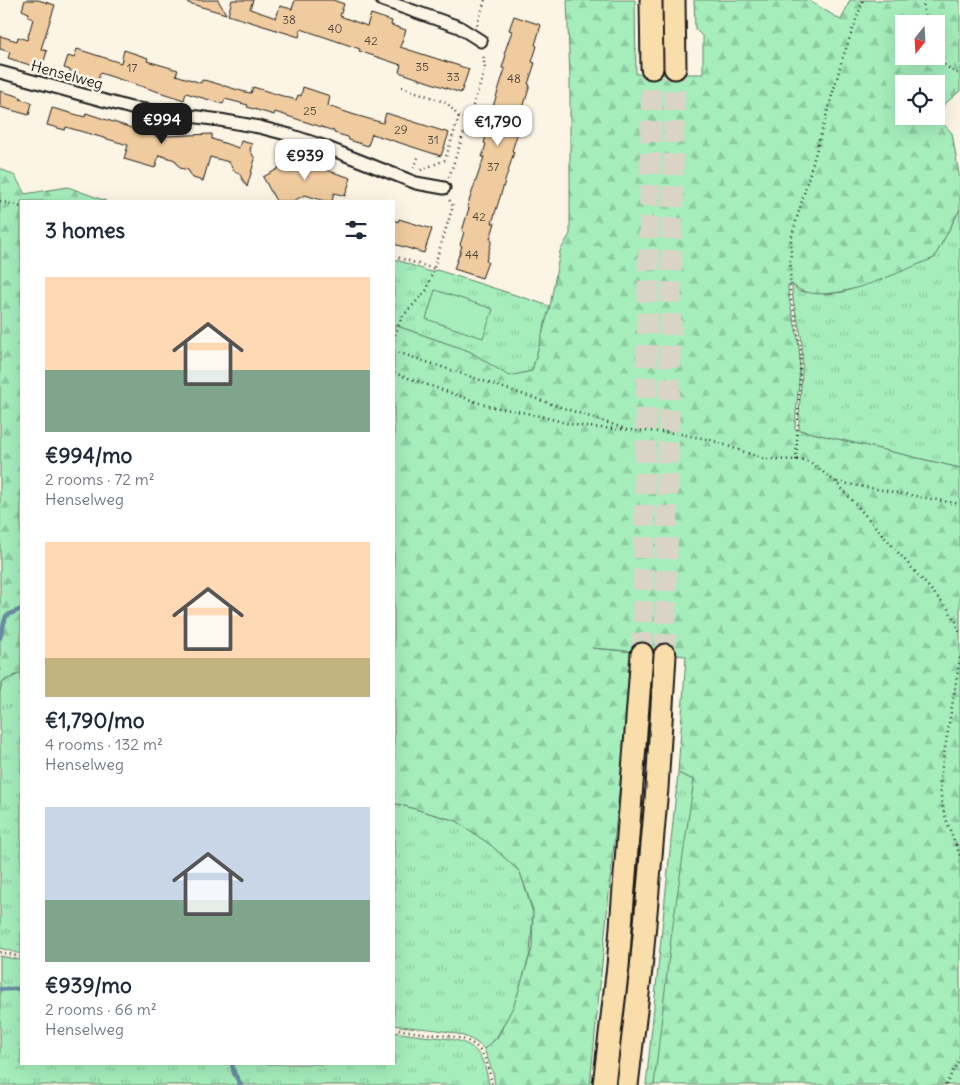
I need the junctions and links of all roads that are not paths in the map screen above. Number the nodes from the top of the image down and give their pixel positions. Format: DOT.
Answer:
graph roads {
  1 [pos="382,0"];
  2 [pos="651,0"];
  3 [pos="674,0"];
  4 [pos="477,39"];
  5 [pos="652,68"];
  6 [pos="675,68"];
  7 [pos="0,72"];
  8 [pos="444,188"];
  9 [pos="642,654"];
  10 [pos="665,655"];
  11 [pos="604,1085"];
  12 [pos="627,1085"];
  1 -- 4 [label="street"];
  2 -- 5 [label="highway"];
  3 -- 6 [label="highway"];
  7 -- 8 [label="street, Henselweg"];
  9 -- 11 [label="highway"];
  10 -- 12 [label="highway"];
}
